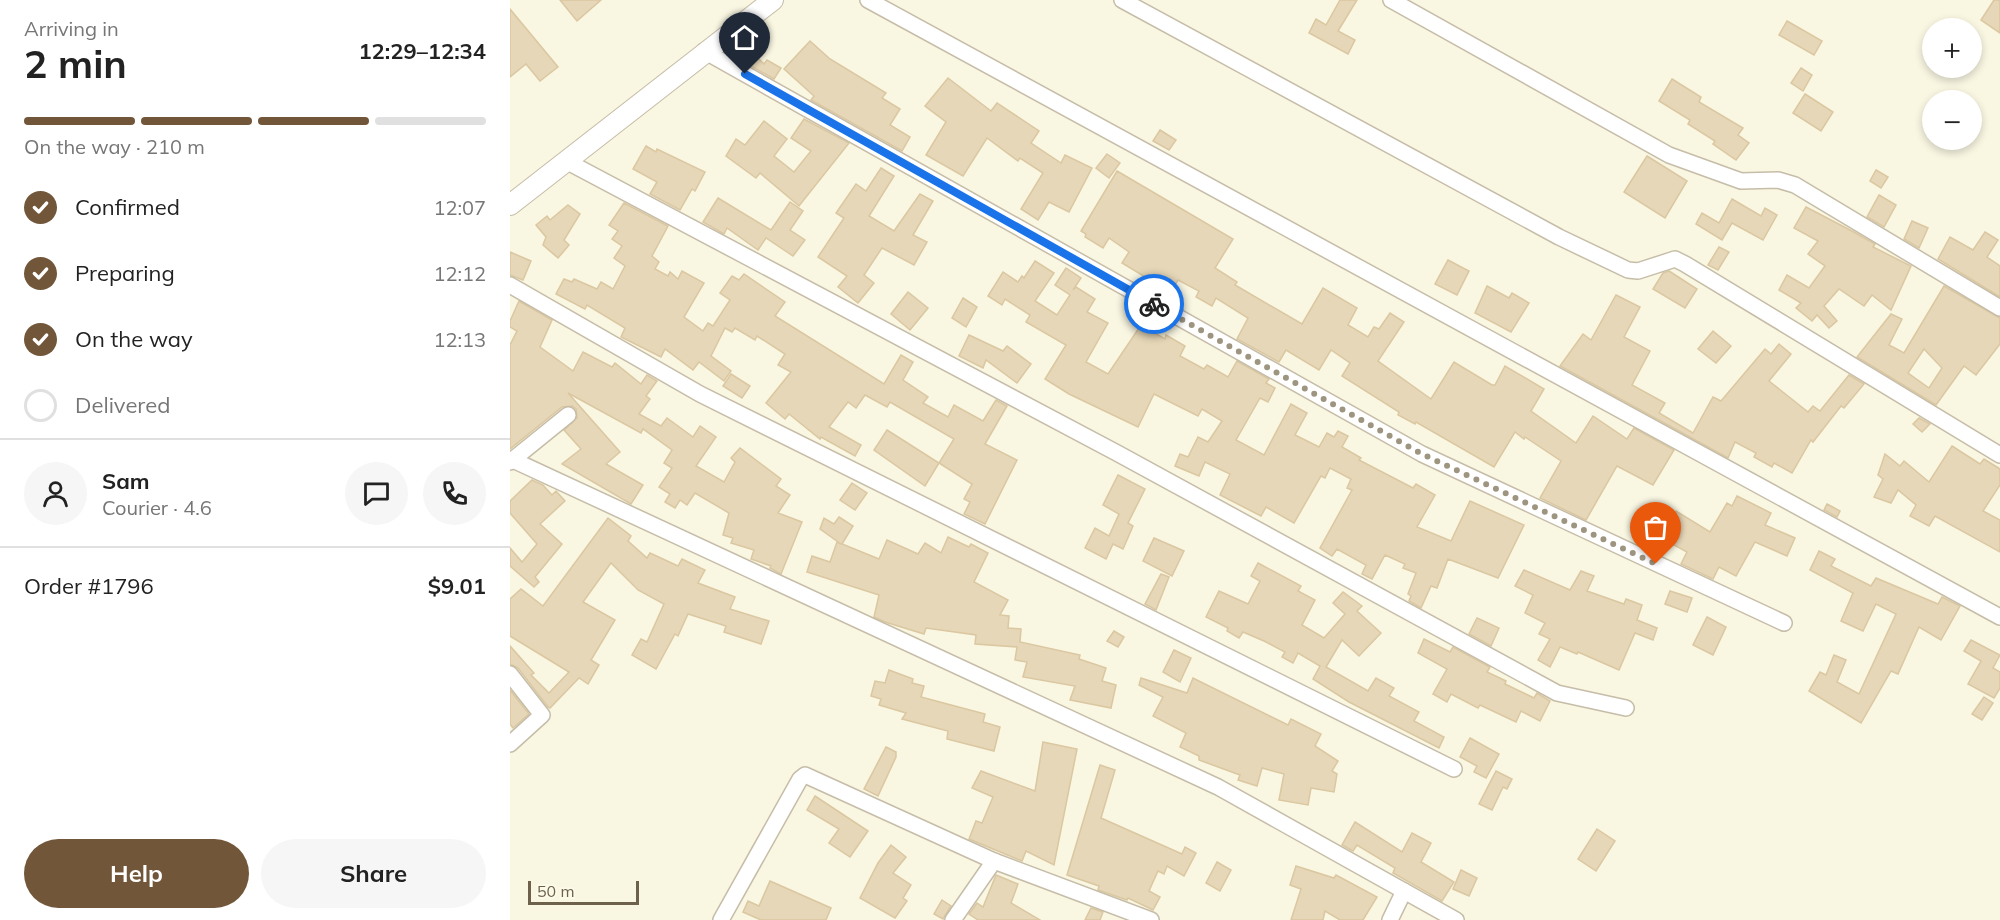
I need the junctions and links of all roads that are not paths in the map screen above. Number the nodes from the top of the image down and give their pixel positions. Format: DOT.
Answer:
graph roads {
  1 [pos="773,0"];
  2 [pos="868,0"];
  3 [pos="1122,0"];
  4 [pos="1391,0"];
  5 [pos="704,51"];
  6 [pos="566,161"];
  7 [pos="510,205"];
  8 [pos="510,285"];
  9 [pos="2000,308"];
  10 [pos="568,415"];
  11 [pos="2000,455"];
  12 [pos="511,461"];
  13 [pos="2000,617"];
  14 [pos="1784,623"];
  15 [pos="510,674"];
  16 [pos="1626,708"];
  17 [pos="510,744"];
  18 [pos="1454,769"];
  19 [pos="994,861"];
  20 [pos="1404,891"];
  21 [pos="1124,916"];
  22 [pos="721,920"];
  23 [pos="953,920"];
  24 [pos="1151,920"];
  25 [pos="1390,920"];
  26 [pos="1456,920"];
  1 -- 5 [label="street"];
  2 -- 13 [label="street"];
  3 -- 11 [label="street"];
  4 -- 9 [label="street"];
  5 -- 6 [label="street"];
  5 -- 14 [label="street"];
  6 -- 7 [label="street"];
  6 -- 16 [label="street"];
  8 -- 18 [label="street"];
  10 -- 12 [label="street"];
  12 -- 20 [label="street"];
  15 -- 17 [label="street"];
  19 -- 21 [label="street"];
  19 -- 22 [label="street"];
  19 -- 23 [label="street"];
  20 -- 25 [label="street"];
  20 -- 26 [label="street"];
  21 -- 24 [label="street"];
}
